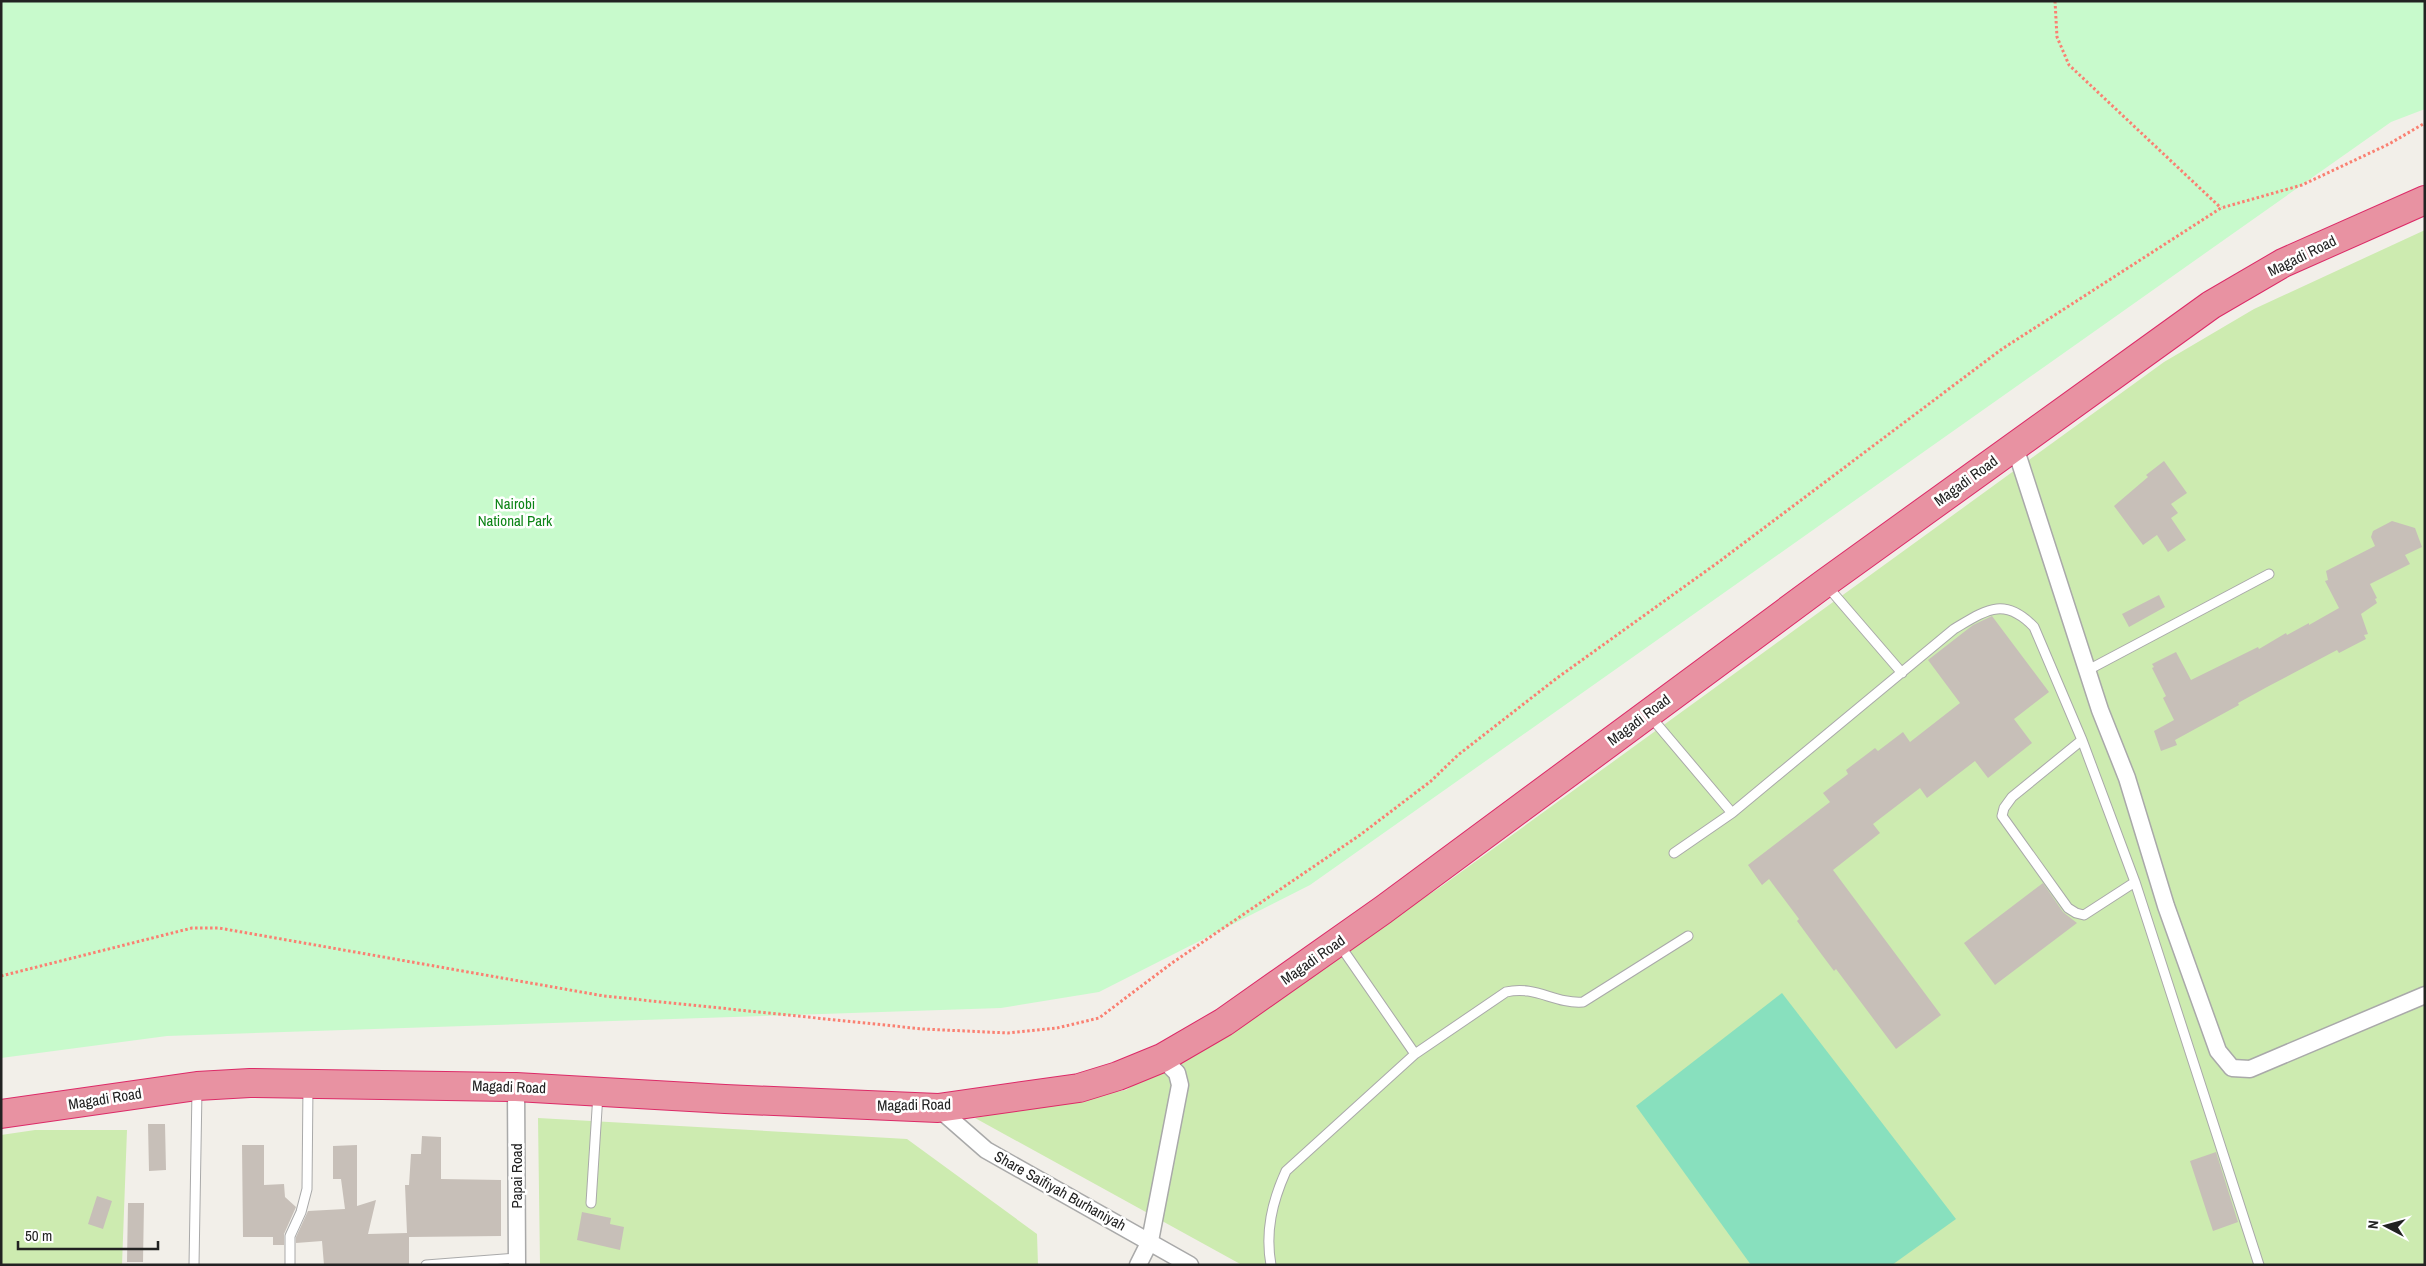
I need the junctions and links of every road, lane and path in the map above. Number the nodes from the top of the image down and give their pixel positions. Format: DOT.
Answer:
graph roads {
  1 [pos="2055,1"];
  2 [pos="2425,123"];
  3 [pos="2425,200"];
  4 [pos="2221,208"];
  5 [pos="2015,447"];
  6 [pos="2269,574"];
  7 [pos="1825,583"];
  8 [pos="2088,670"];
  9 [pos="1902,673"];
  10 [pos="1648,714"];
  11 [pos="2082,740"];
  12 [pos="1732,813"];
  13 [pos="1674,853"];
  14 [pos="2135,882"];
  15 [pos="1688,936"];
  16 [pos="1338,942"];
  17 [pos="1,976"];
  18 [pos="2425,995"];
  19 [pos="1415,1054"];
  20 [pos="1162,1058"];
  21 [pos="308,1085"];
  22 [pos="197,1086"];
  23 [pos="516,1087"];
  24 [pos="598,1092"];
  25 [pos="938,1108"];
  26 [pos="1,1114"];
  27 [pos="591,1204"];
  28 [pos="1150,1241"];
  29 [pos="517,1261"];
  30 [pos="194,1265"];
  31 [pos="290,1265"];
  32 [pos="426,1265"];
  33 [pos="1138,1265"];
  34 [pos="1190,1265"];
  35 [pos="1272,1265"];
  36 [pos="2259,1265"];
  1 -- 4 [label="path"];
  2 -- 4 [label="path"];
  3 -- 5 [label="highway, Magadi Road"];
  4 -- 17 [label="path"];
  5 -- 7 [label="highway, Magadi Road"];
  5 -- 8 [label="street"];
  6 -- 8 [label="lane"];
  7 -- 9 [label="lane"];
  7 -- 10 [label="highway, Magadi Road"];
  8 -- 18 [label="street"];
  9 -- 11 [label="lane"];
  9 -- 12 [label="lane"];
  10 -- 12 [label="lane"];
  10 -- 16 [label="highway, Magadi Road"];
  11 -- 14 [label="lane"];
  11 -- 14 [label="lane"];
  12 -- 13 [label="lane"];
  14 -- 36 [label="lane"];
  15 -- 19 [label="lane"];
  16 -- 19 [label="lane"];
  16 -- 20 [label="highway, Magadi Road"];
  19 -- 35 [label="lane"];
  20 -- 25 [label="highway, Magadi Road"];
  20 -- 28 [label="street"];
  21 -- 22 [label="highway, Magadi Road"];
  21 -- 23 [label="highway, Magadi Road"];
  21 -- 31 [label="lane"];
  22 -- 26 [label="highway, Magadi Road"];
  22 -- 30 [label="lane"];
  23 -- 24 [label="highway, Magadi Road"];
  23 -- 29 [label="street, Papai Road"];
  24 -- 25 [label="highway, Magadi Road"];
  24 -- 27 [label="lane"];
  25 -- 28 [label="street, Share Saifiyah Burhaniyah"];
  28 -- 33 [label="street"];
  28 -- 34 [label="street, Share Saifiyah Burhaniyah"];
  29 -- 32 [label="lane"];
}
